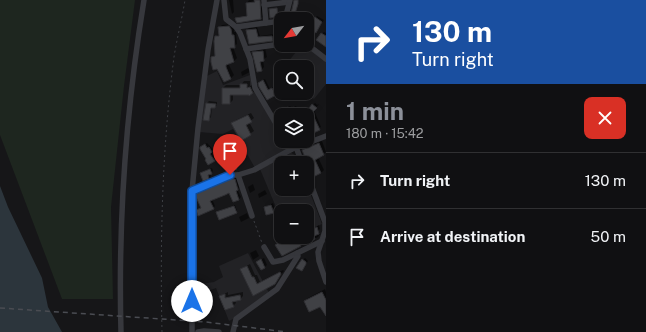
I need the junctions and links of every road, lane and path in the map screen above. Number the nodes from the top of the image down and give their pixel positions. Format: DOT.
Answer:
graph roads {
  1 [pos="144,0"];
  2 [pos="185,0"];
  3 [pos="217,0"];
  4 [pos="224,0"];
  5 [pos="290,1"];
  6 [pos="264,2"];
  7 [pos="287,12"];
  8 [pos="274,22"];
  9 [pos="266,23"];
  10 [pos="236,27"];
  11 [pos="274,45"];
  12 [pos="246,49"];
  13 [pos="314,50"];
  14 [pos="326,59"];
  15 [pos="274,120"];
  16 [pos="326,136"];
  17 [pos="314,140"];
  18 [pos="294,148"];
  19 [pos="298,156"];
  20 [pos="238,175"];
  21 [pos="192,191"];
  22 [pos="314,193"];
  23 [pos="252,216"];
  24 [pos="322,241"];
  25 [pos="264,247"];
  26 [pos="326,251"];
  27 [pos="318,252"];
  28 [pos="297,253"];
  29 [pos="326,282"];
  30 [pos="121,332"];
  31 [pos="162,332"];
  32 [pos="192,332"];
  33 [pos="198,332"];
  34 [pos="219,332"];
  35 [pos="233,332"];
  1 -- 30 [label="street"];
  2 -- 31 [label="path"];
  3 -- 21 [label="street"];
  4 -- 10 [label="street"];
  5 -- 6 [label="street"];
  5 -- 7 [label="street"];
  6 -- 9 [label="street"];
  8 -- 9 [label="street"];
  9 -- 10 [label="street"];
  10 -- 12 [label="street"];
  11 -- 12 [label="street"];
  12 -- 15 [label="street"];
  13 -- 14 [label="street"];
  16 -- 17 [label="street"];
  18 -- 19 [label="street"];
  18 -- 20 [label="street"];
  20 -- 21 [label="street"];
  20 -- 23 [label="street"];
  21 -- 32 [label="street"];
  22 -- 24 [label="street"];
  23 -- 25 [label="path"];
  24 -- 27 [label="street"];
  24 -- 28 [label="street"];
  25 -- 28 [label="street"];
  26 -- 27 [label="street"];
  27 -- 29 [label="street"];
  28 -- 35 [label="street"];
  33 -- 34 [label="street"];
}
